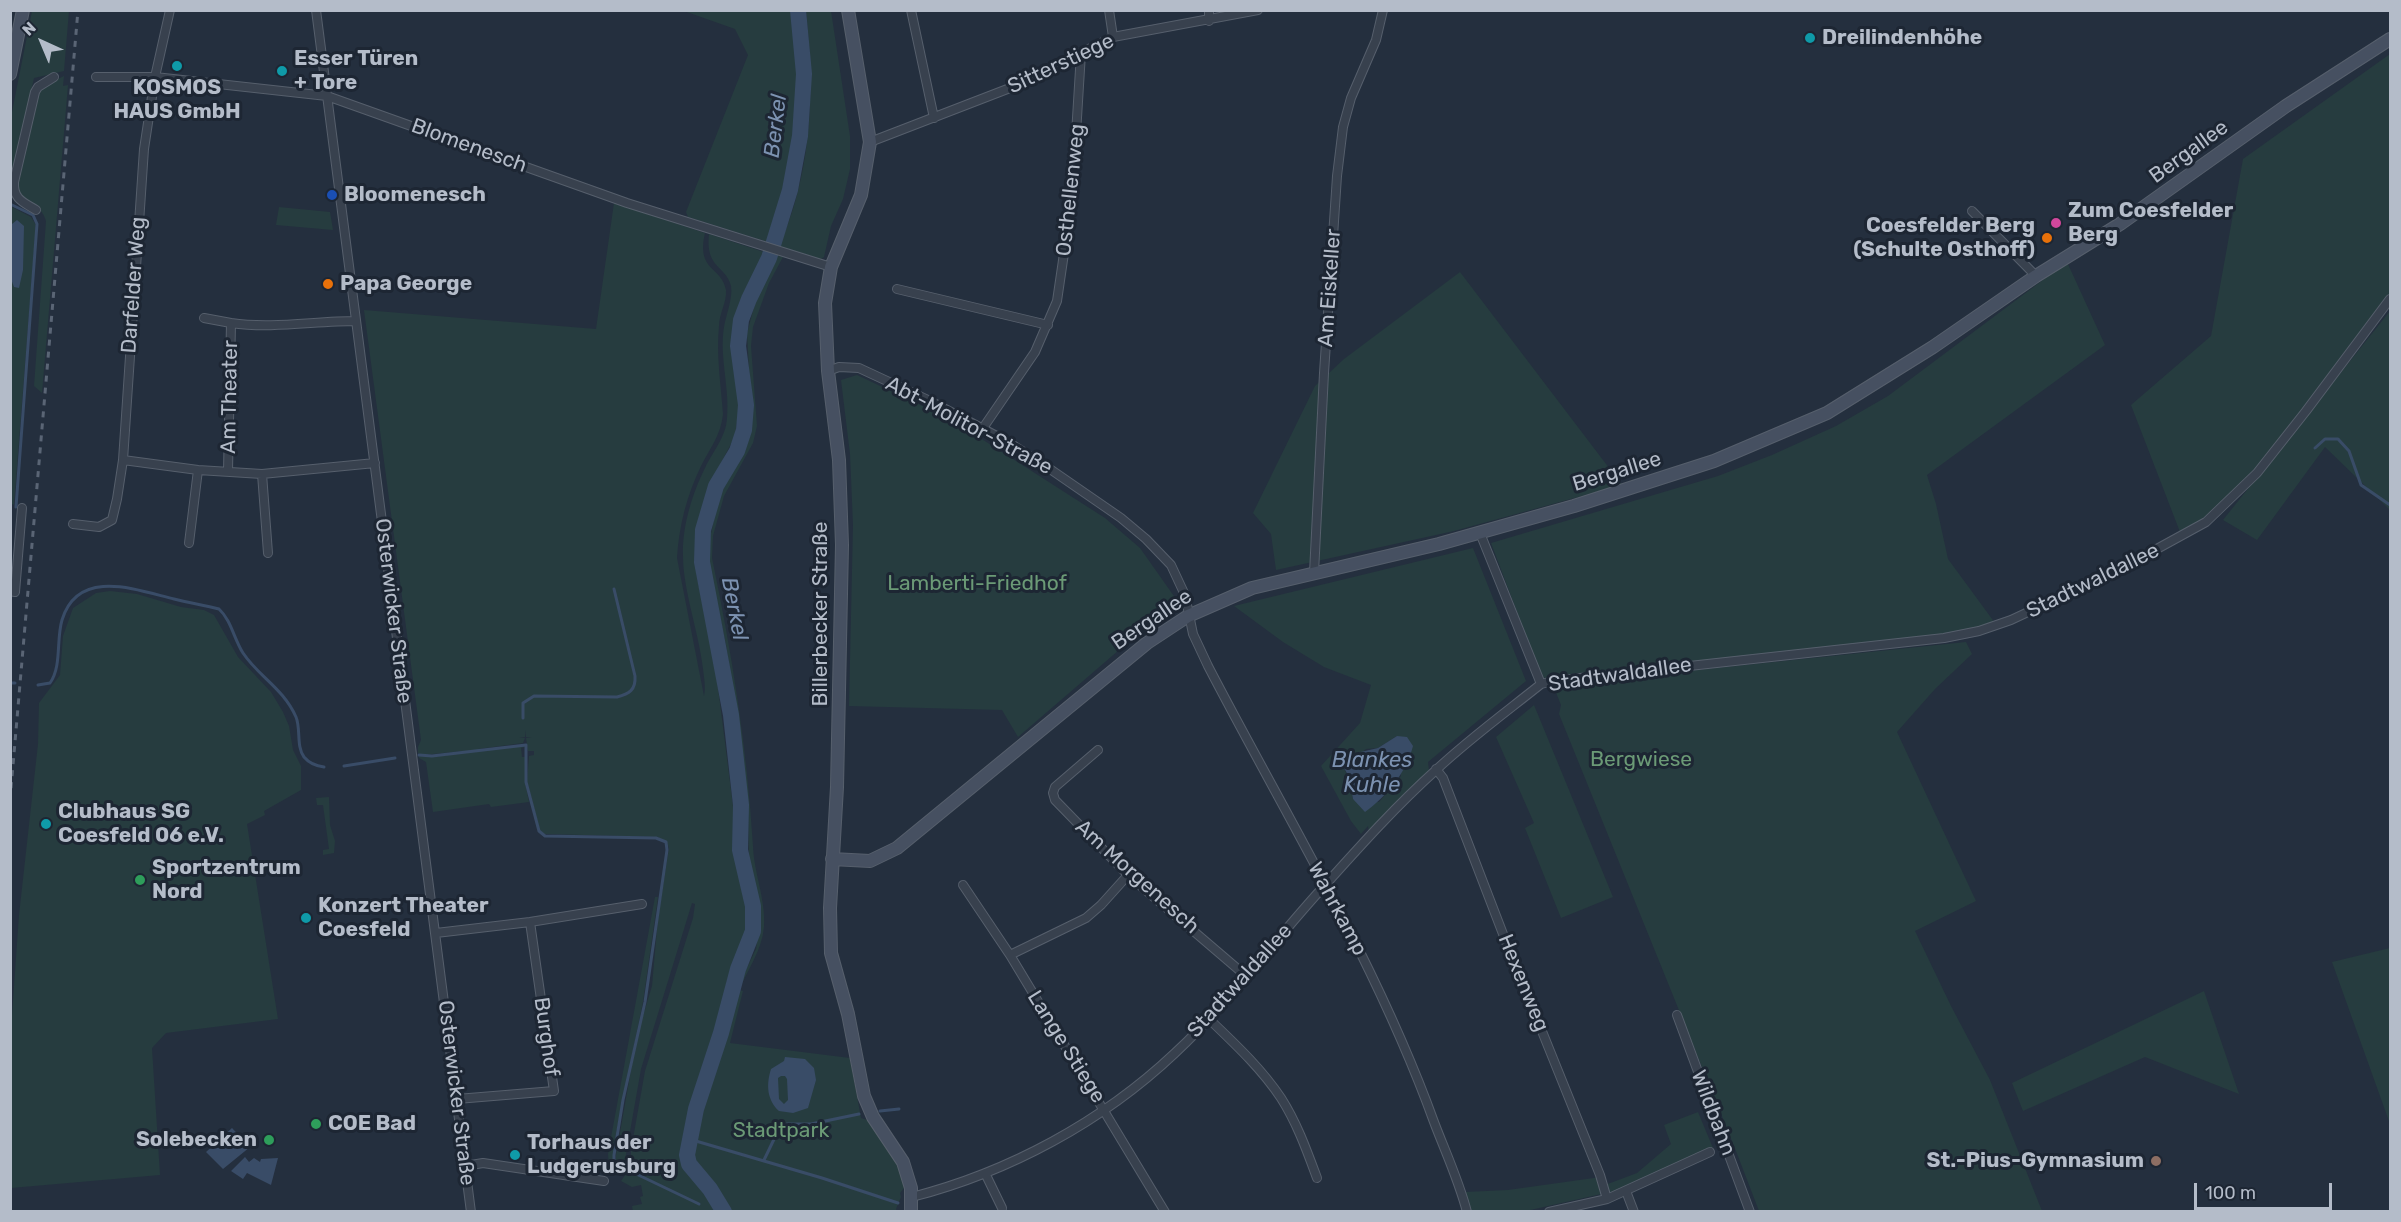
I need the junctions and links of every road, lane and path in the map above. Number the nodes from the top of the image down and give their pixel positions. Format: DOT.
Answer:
graph roads {
  1 [pos="23,10"];
  2 [pos="170,10"];
  3 [pos="316,10"];
  4 [pos="848,10"];
  5 [pos="911,10"];
  6 [pos="1109,10"];
  7 [pos="1209,10"];
  8 [pos="1258,10"];
  9 [pos="1383,10"];
  10 [pos="1209,21"];
  11 [pos="1113,37"];
  12 [pos="2391,39"];
  13 [pos="1081,53"];
  14 [pos="10,74"];
  15 [pos="54,77"];
  16 [pos="96,77"];
  17 [pos="155,77"];
  18 [pos="327,96"];
  19 [pos="934,118"];
  20 [pos="870,142"];
  21 [pos="36,210"];
  22 [pos="1972,211"];
  23 [pos="831,267"];
  24 [pos="2036,276"];
  25 [pos="897,289"];
  26 [pos="2391,299"];
  27 [pos="204,318"];
  28 [pos="356,321"];
  29 [pos="231,323"];
  30 [pos="1048,325"];
  31 [pos="828,371"];
  32 [pos="983,428"];
  33 [pos="123,460"];
  34 [pos="375,463"];
  35 [pos="198,471"];
  36 [pos="228,471"];
  37 [pos="262,474"];
  38 [pos="22,508"];
  39 [pos="73,524"];
  40 [pos="1480,533"];
  41 [pos="189,543"];
  42 [pos="268,553"];
  43 [pos="1314,573"];
  44 [pos="13,591"];
  45 [pos="1188,616"];
  46 [pos="1541,684"];
  47 [pos="1098,750"];
  48 [pos="1436,769"];
  49 [pos="832,859"];
  50 [pos="1128,875"];
  51 [pos="963,885"];
  52 [pos="1324,885"];
  53 [pos="642,904"];
  54 [pos="531,922"];
  55 [pos="436,933"];
  56 [pos="1010,955"];
  57 [pos="1246,976"];
  58 [pos="1677,1015"];
  59 [pos="1209,1019"];
  60 [pos="457,1099"];
  61 [pos="1105,1110"];
  62 [pos="1710,1152"];
  63 [pos="465,1166"];
  64 [pos="985,1173"];
  65 [pos="1317,1178"];
  66 [pos="604,1181"];
  67 [pos="1626,1191"];
  68 [pos="912,1197"];
  69 [pos="1607,1199"];
  70 [pos="1002,1208"];
  71 [pos="471,1212"];
  72 [pos="911,1212"];
  73 [pos="1165,1212"];
  74 [pos="1467,1212"];
  75 [pos="1549,1212"];
  76 [pos="1634,1212"];
  77 [pos="1750,1212"];
  1 -- 14 [label="street"];
  2 -- 17 [label="street, Darfelder Weg"];
  3 -- 18 [label="street, Osterwicker Straße"];
  4 -- 20 [label="street, Billerbecker Straße"];
  5 -- 19 [label="street"];
  6 -- 11 [label="street"];
  7 -- 10 [label="street"];
  8 -- 10 [label="street, Sitterstiege"];
  9 -- 43 [label="street, Am Eiskeller"];
  10 -- 11 [label="street, Sitterstiege"];
  11 -- 13 [label="street, Sitterstiege"];
  12 -- 24 [label="street, Bergallee"];
  13 -- 19 [label="street, Sitterstiege"];
  13 -- 30 [label="street, Osthellenweg"];
  15 -- 21 [label="street"];
  16 -- 17 [label="street, Blomenesch"];
  17 -- 18 [label="street, Blomenesch"];
  17 -- 33 [label="street, Darfelder Weg"];
  18 -- 23 [label="street, Blomenesch"];
  18 -- 28 [label="street, Osterwicker Straße"];
  19 -- 20 [label="street, Sitterstiege"];
  20 -- 23 [label="street, Billerbecker Straße"];
  22 -- 24 [label="street"];
  23 -- 31 [label="street, Billerbecker Straße"];
  24 -- 40 [label="street, Bergallee"];
  25 -- 30 [label="street"];
  26 -- 46 [label="street, Stadtwaldallee"];
  27 -- 29 [label="street, Am Theater"];
  28 -- 29 [label="street, Am Theater"];
  28 -- 34 [label="street, Osterwicker Straße"];
  29 -- 36 [label="street, Am Theater"];
  30 -- 32 [label="street, Osthellenweg"];
  31 -- 32 [label="street, Abt-Molitor-Straße"];
  31 -- 49 [label="street, Billerbecker Straße"];
  32 -- 45 [label="street, Abt-Molitor-Straße"];
  33 -- 35 [label="street, Am Theater"];
  33 -- 39 [label="street, Darfelder Weg"];
  34 -- 37 [label="street, Am Theater"];
  34 -- 55 [label="street, Osterwicker Straße"];
  35 -- 36 [label="street, Am Theater"];
  35 -- 41 [label="street, Am Theater"];
  36 -- 37 [label="street, Am Theater"];
  37 -- 42 [label="street, Am Theater"];
  38 -- 44 [label="street"];
  40 -- 43 [label="street, Bergallee"];
  40 -- 46 [label="street"];
  43 -- 45 [label="street, Bergallee"];
  45 -- 49 [label="street, Bergallee"];
  45 -- 52 [label="street, Wahrkamp"];
  46 -- 48 [label="street, Stadtwaldallee"];
  47 -- 50 [label="street, Am Morgenesch"];
  48 -- 52 [label="street, Stadtwaldallee"];
  48 -- 69 [label="street, Hexenweg"];
  49 -- 68 [label="street, Billerbecker Straße"];
  50 -- 56 [label="street"];
  50 -- 57 [label="street, Am Morgenesch"];
  51 -- 56 [label="street, Lange Stiege"];
  52 -- 57 [label="street, Stadtwaldallee"];
  52 -- 74 [label="street, Wahrkamp"];
  53 -- 54 [label="street"];
  54 -- 55 [label="street"];
  54 -- 60 [label="street, Burghof"];
  55 -- 60 [label="street, Osterwicker Straße"];
  56 -- 61 [label="street, Lange Stiege"];
  57 -- 59 [label="street, Stadtwaldallee"];
  58 -- 77 [label="street, Wildbahn"];
  59 -- 61 [label="street, Stadtwaldallee"];
  59 -- 65 [label="street"];
  60 -- 63 [label="street, Osterwicker Straße"];
  61 -- 64 [label="street, Stadtwaldallee"];
  61 -- 73 [label="street, Lange Stiege"];
  62 -- 67 [label="street"];
  63 -- 66 [label="street"];
  63 -- 71 [label="street, Osterwicker Straße"];
  64 -- 68 [label="street, Stadtwaldallee"];
  64 -- 70 [label="street"];
  67 -- 69 [label="street"];
  67 -- 76 [label="street"];
  68 -- 72 [label="street, Billerbecker Straße"];
  69 -- 75 [label="street"];
}
